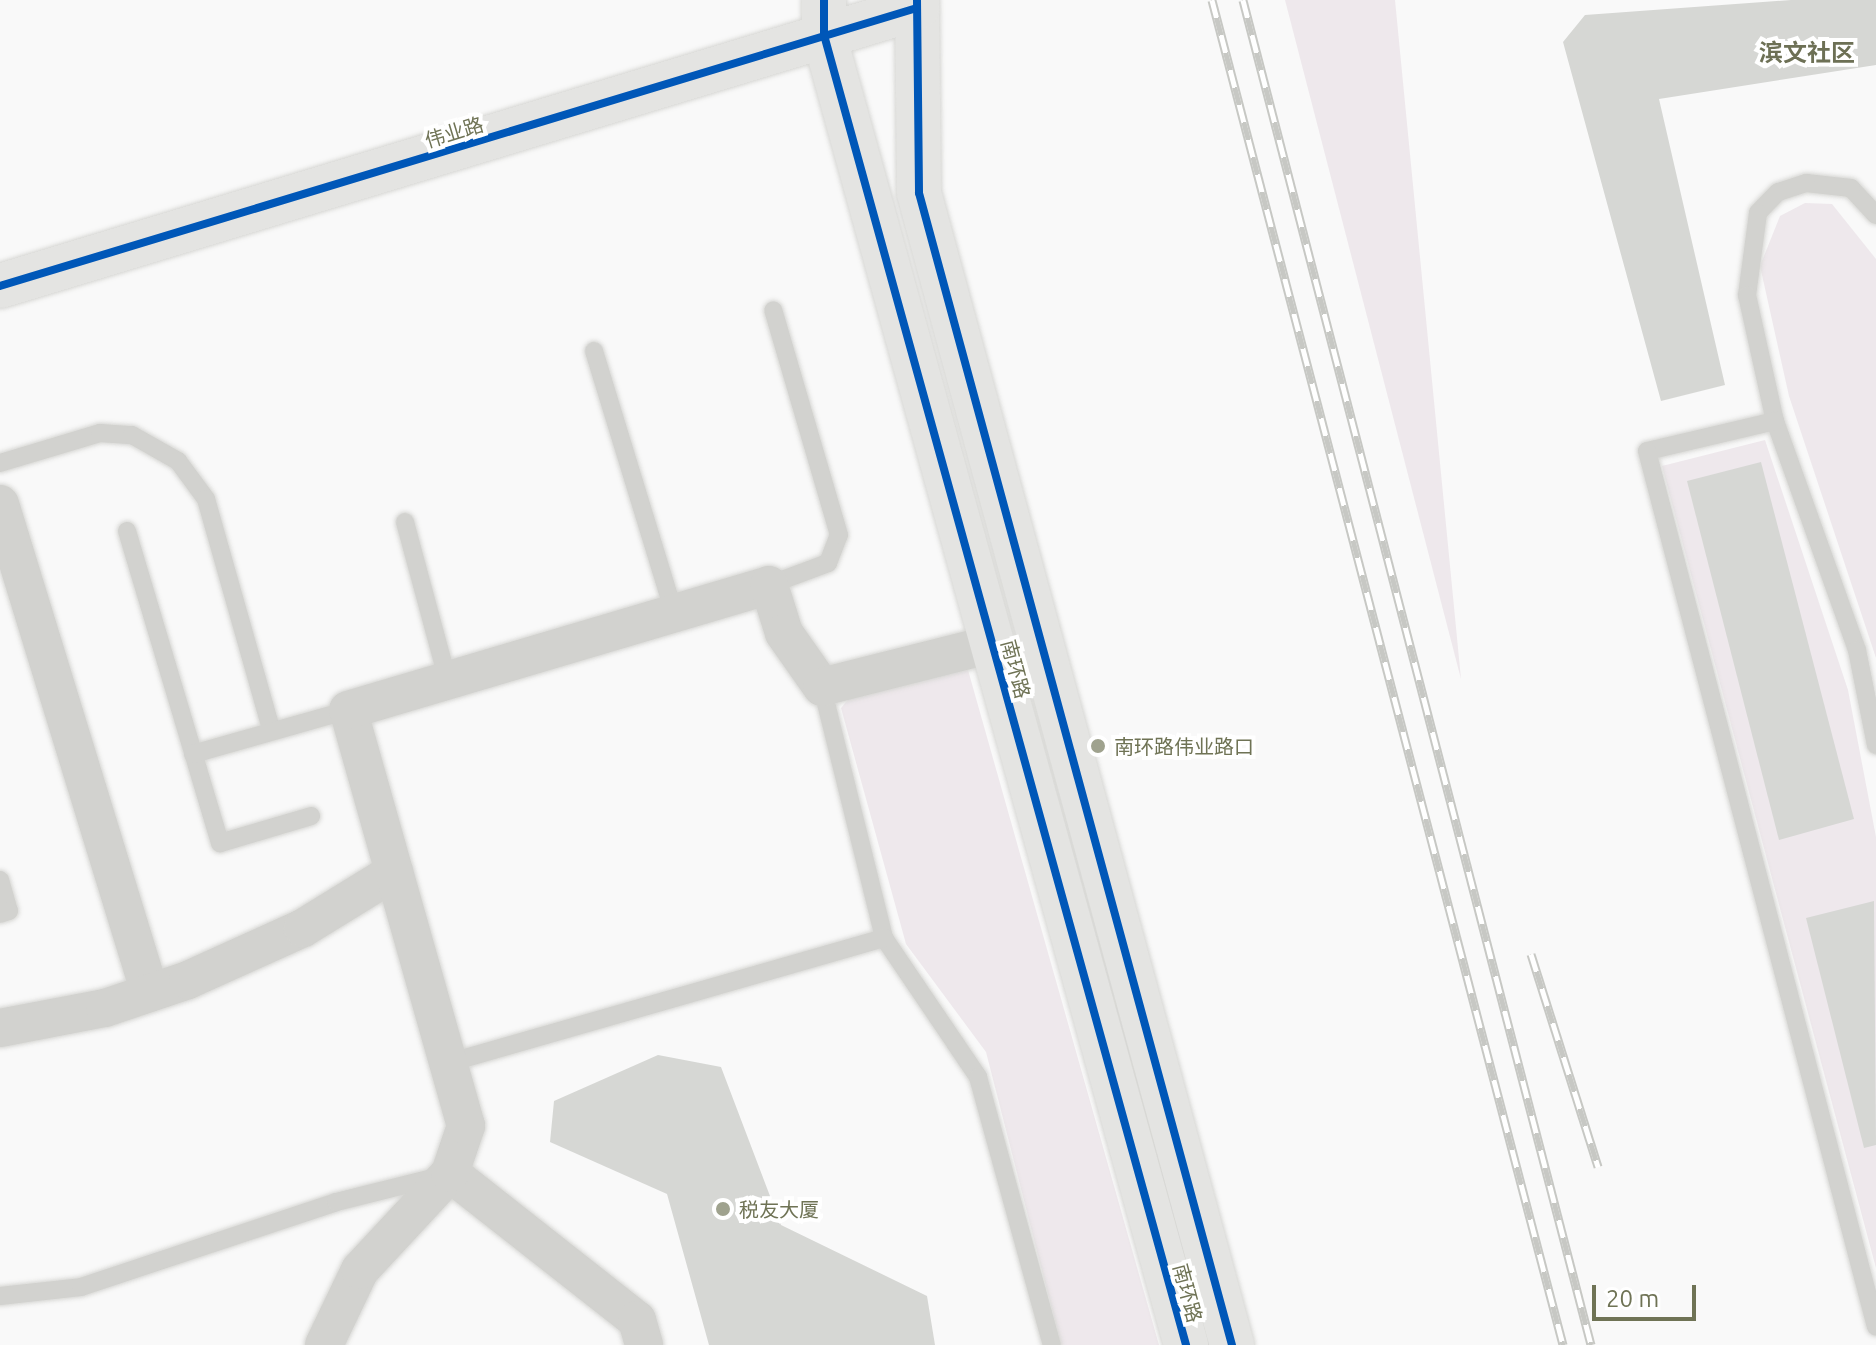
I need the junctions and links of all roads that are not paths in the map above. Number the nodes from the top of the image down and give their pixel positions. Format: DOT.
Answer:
graph roads {
  1 [pos="917,4"];
  2 [pos="824,17"];
  3 [pos="1876,215"];
  4 [pos="0,286"];
  5 [pos="773,310"];
  6 [pos="594,351"];
  7 [pos="1775,421"];
  8 [pos="0,463"];
  9 [pos="0,504"];
  10 [pos="405,522"];
  11 [pos="127,531"];
  12 [pos="769,585"];
  13 [pos="674,613"];
  14 [pos="992,644"];
  15 [pos="448,681"];
  16 [pos="822,687"];
  17 [pos="348,710"];
  18 [pos="271,728"];
  19 [pos="1876,745"];
  20 [pos="193,754"];
  21 [pos="311,816"];
  22 [pos="394,872"];
  23 [pos="0,880"];
  24 [pos="0,914"];
  25 [pos="884,938"];
  26 [pos="150,993"];
  27 [pos="0,1028"];
  28 [pos="448,1063"];
  29 [pos="450,1173"];
  30 [pos="0,1296"];
  31 [pos="1876,1327"];
  32 [pos="324,1345"];
  33 [pos="644,1345"];
  34 [pos="1052,1345"];
  35 [pos="1186,1345"];
  36 [pos="1232,1345"];
  1 -- 2 [label="main road, 伟业路"];
  1 -- 36 [label="main road, 南环路"];
  2 -- 4 [label="main road, 伟业路"];
  2 -- 14 [label="main road, 南环路"];
  3 -- 7 [label="lane"];
  5 -- 12 [label="lane"];
  6 -- 13 [label="lane"];
  7 -- 19 [label="lane"];
  7 -- 31 [label="lane"];
  8 -- 18 [label="lane"];
  9 -- 26 [label="street"];
  10 -- 15 [label="lane"];
  11 -- 20 [label="lane"];
  12 -- 13 [label="street"];
  12 -- 16 [label="street"];
  13 -- 15 [label="street"];
  14 -- 16 [label="street"];
  14 -- 35 [label="main road, 南环路"];
  15 -- 17 [label="street"];
  16 -- 25 [label="lane"];
  17 -- 18 [label="lane"];
  17 -- 22 [label="street"];
  18 -- 20 [label="lane"];
  20 -- 21 [label="lane"];
  22 -- 26 [label="street"];
  22 -- 28 [label="street"];
  23 -- 24 [label="lane"];
  25 -- 28 [label="lane"];
  25 -- 34 [label="lane"];
  26 -- 27 [label="street"];
  28 -- 29 [label="street"];
  29 -- 30 [label="lane"];
  29 -- 32 [label="street"];
  29 -- 33 [label="street"];
}
